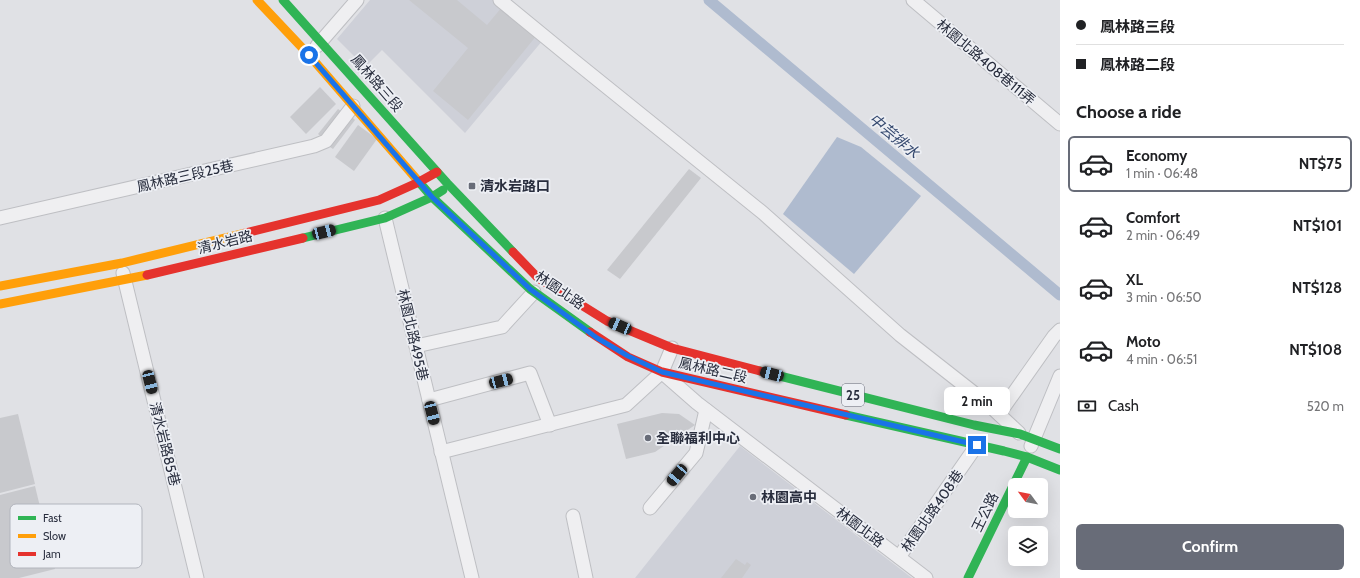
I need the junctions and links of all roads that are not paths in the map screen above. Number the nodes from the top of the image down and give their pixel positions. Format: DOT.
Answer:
graph roads {
  1 [pos="258,0"];
  2 [pos="283,0"];
  3 [pos="357,0"];
  4 [pos="500,0"];
  5 [pos="913,0"];
  6 [pos="321,41"];
  7 [pos="309,55"];
  8 [pos="353,106"];
  9 [pos="1060,124"];
  10 [pos="437,172"];
  11 [pos="419,182"];
  12 [pos="450,186"];
  13 [pos="432,197"];
  14 [pos="0,218"];
  15 [pos="385,218"];
  16 [pos="122,263"];
  17 [pos="125,280"];
  18 [pos="0,286"];
  19 [pos="534,292"];
  20 [pos="0,304"];
  21 [pos="1060,330"];
  22 [pos="416,346"];
  23 [pos="672,348"];
  24 [pos="662,372"];
  25 [pos="1060,376"];
  26 [pos="428,400"];
  27 [pos="706,410"];
  28 [pos="999,414"];
  29 [pos="550,425"];
  30 [pos="1020,434"];
  31 [pos="1034,438"];
  32 [pos="977,445"];
  33 [pos="1060,449"];
  34 [pos="441,452"];
  35 [pos="1027,457"];
  36 [pos="1060,470"];
  37 [pos="650,508"];
  38 [pos="573,516"];
  39 [pos="899,557"];
  40 [pos="197,578"];
  41 [pos="472,578"];
  42 [pos="586,578"];
  43 [pos="926,578"];
  44 [pos="968,578"];
  1 -- 7 [label="main road, 25"];
  2 -- 6 [label="main road, 鳳林路三段 / 25"];
  3 -- 6 [label="street"];
  4 -- 28 [label="street"];
  5 -- 9 [label="street, 林園北路408巷111弄"];
  6 -- 7 [label="street"];
  6 -- 10 [label="main road, 鳳林路三段 / 25"];
  7 -- 8 [label="main road, 25"];
  8 -- 11 [label="main road, 25"];
  8 -- 14 [label="street, 鳳林路三段25巷"];
  10 -- 11 [label="main road, 清水岩路"];
  10 -- 12 [label="main road, 鳳林路三段 / 25"];
  11 -- 13 [label="main road, 林園北路 / 25"];
  11 -- 16 [label="main road, 清水岩路"];
  12 -- 13 [label="main road, 清水岩路"];
  12 -- 23 [label="main road, 林園北路 / 25"];
  13 -- 15 [label="main road, 清水岩路"];
  13 -- 19 [label="main road, 林園北路 / 25"];
  15 -- 17 [label="main road, 清水岩路"];
  15 -- 22 [label="street, 林園北路495巷"];
  16 -- 17 [label="street, 清水岩路85巷"];
  16 -- 18 [label="main road, 清水岩路"];
  17 -- 20 [label="main road, 清水岩路"];
  17 -- 40 [label="street, 清水岩路85巷"];
  19 -- 22 [label="street"];
  19 -- 24 [label="main road, 林園北路 / 25"];
  21 -- 28 [label="street"];
  22 -- 26 [label="street, 林園北路495巷"];
  23 -- 24 [label="street"];
  23 -- 30 [label="main road, 鳳林路二段 / 25"];
  24 -- 27 [label="street, 林園北路"];
  24 -- 29 [label="street"];
  24 -- 32 [label="main road, 鳳林路二段 / 25"];
  25 -- 31 [label="street"];
  26 -- 29 [label="street"];
  26 -- 34 [label="street, 林園北路495巷"];
  27 -- 37 [label="street"];
  27 -- 39 [label="street, 林園北路"];
  28 -- 30 [label="street"];
  29 -- 34 [label="street"];
  30 -- 31 [label="main road, 鳳林路二段 / 25"];
  31 -- 33 [label="main road, 鳳林路二段 / 25"];
  31 -- 35 [label="street"];
  32 -- 35 [label="main road, 鳳林路二段 / 25"];
  32 -- 39 [label="street, 林園北路408巷"];
  34 -- 41 [label="street, 林園北路495巷"];
  35 -- 36 [label="main road, 鳳林路二段 / 25"];
  35 -- 44 [label="main road, 王公路"];
  38 -- 42 [label="street"];
  39 -- 43 [label="street, 林園北路"];
}
